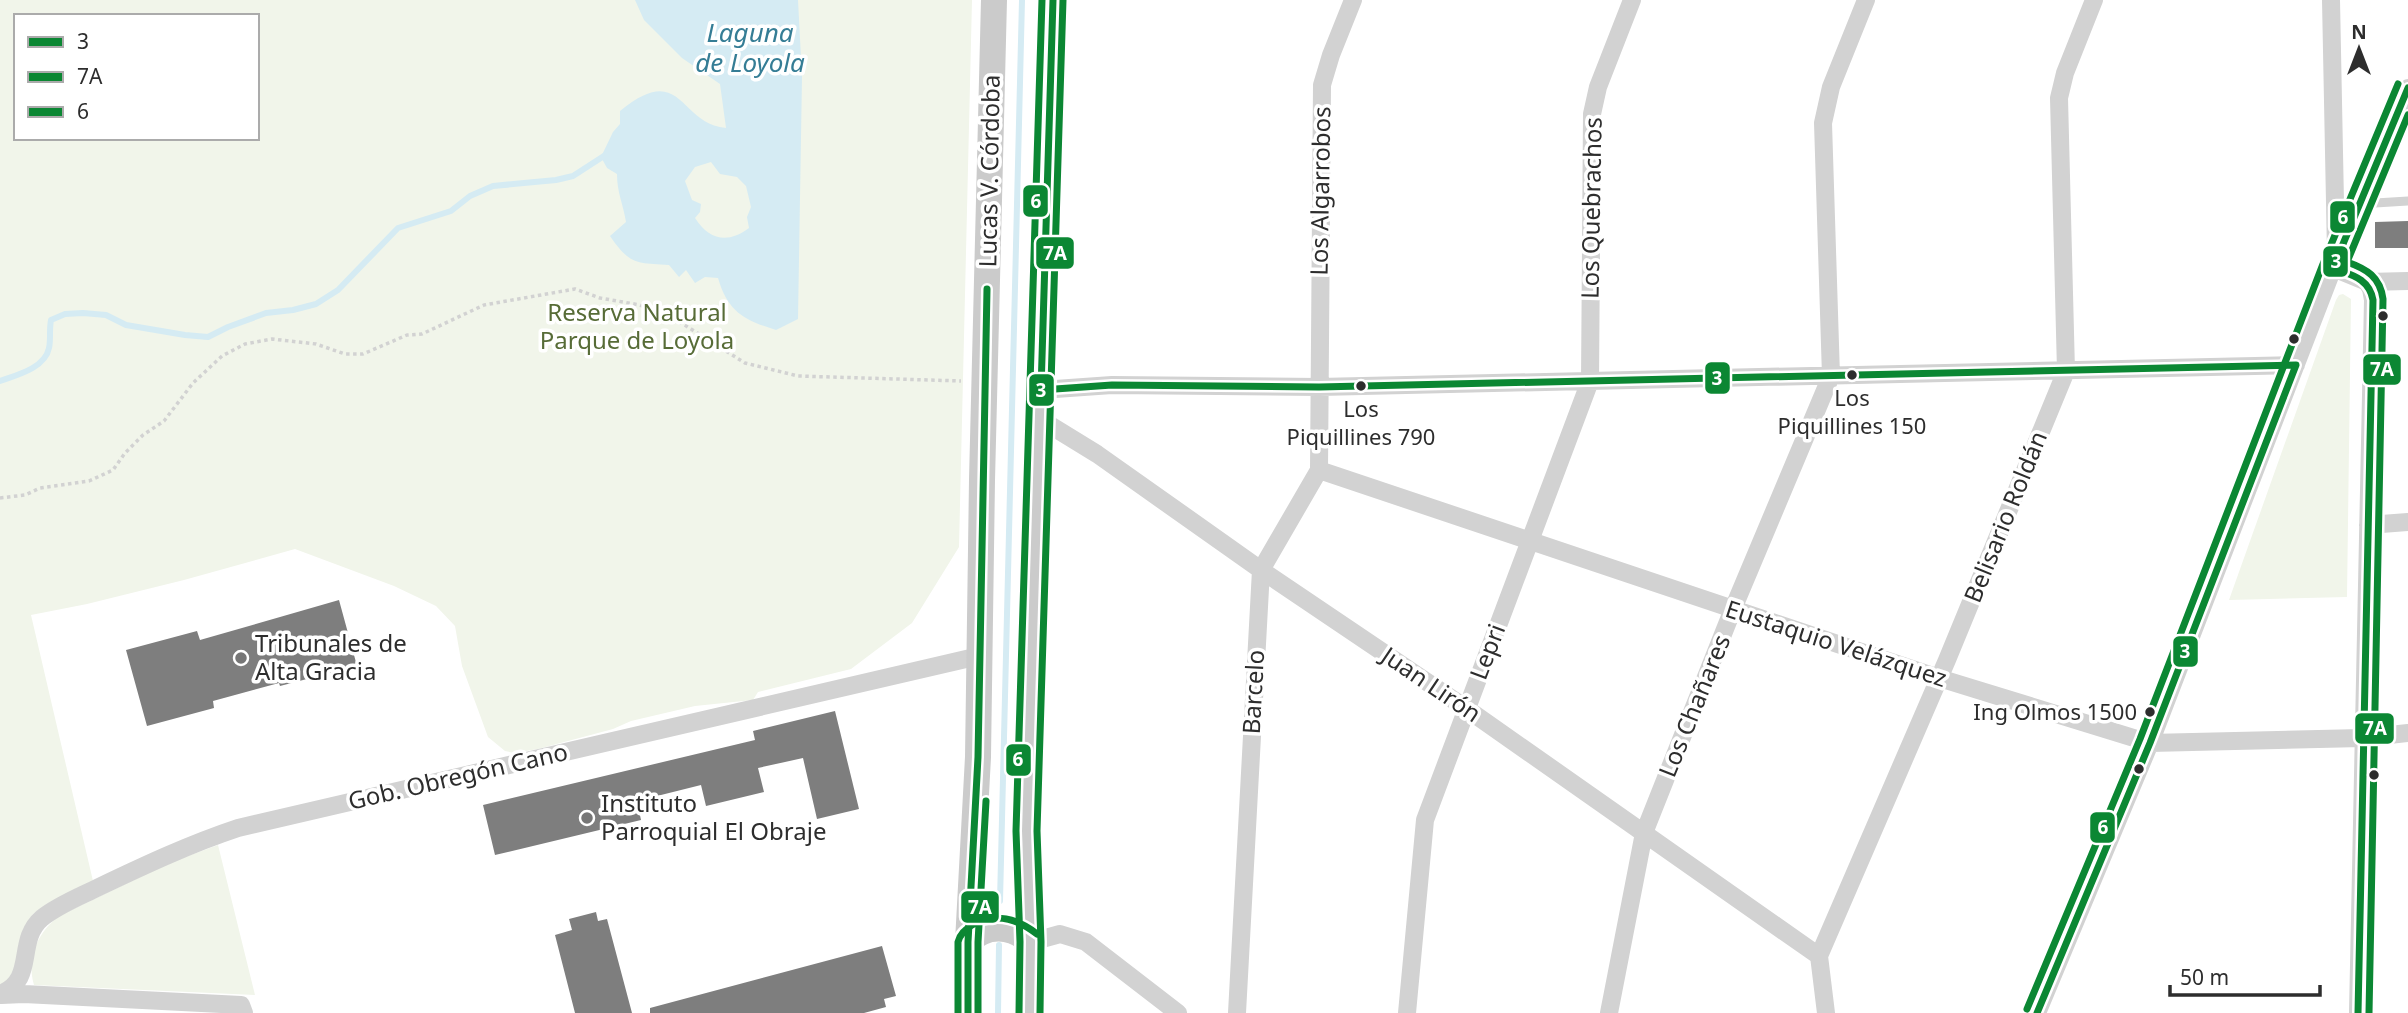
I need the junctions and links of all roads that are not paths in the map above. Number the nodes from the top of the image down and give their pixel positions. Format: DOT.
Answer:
graph roads {
  1 [pos="994,0"];
  2 [pos="1053,0"];
  3 [pos="1353,0"];
  4 [pos="1632,0"];
  5 [pos="1866,0"];
  6 [pos="2094,0"];
  7 [pos="2331,0"];
  8 [pos="2406,98"];
  9 [pos="2408,201"];
  10 [pos="2359,204"];
  11 [pos="2334,264"];
  12 [pos="2408,281"];
  13 [pos="2367,282"];
  14 [pos="2296,365"];
  15 [pos="2066,370"];
  16 [pos="1831,376"];
  17 [pos="1590,381"];
  18 [pos="1319,387"];
  19 [pos="1041,390"];
  20 [pos="1040,419"];
  21 [pos="1319,470"];
  22 [pos="2408,522"];
  23 [pos="2368,526"];
  24 [pos="1529,542"];
  25 [pos="1261,570"];
  26 [pos="1733,609"];
  27 [pos="979,656"];
  28 [pos="1939,678"];
  29 [pos="1466,709"];
  30 [pos="2408,733"];
  31 [pos="2362,738"];
  32 [pos="2150,743"];
  33 [pos="1644,833"];
  34 [pos="968,942"];
  35 [pos="1031,942"];
  36 [pos="1819,956"];
  37 [pos="24,968"];
  38 [pos="0,994"];
  39 [pos="24,994"];
  40 [pos="244,1013"];
  41 [pos="968,1013"];
  42 [pos="1029,1013"];
  43 [pos="1178,1013"];
  44 [pos="1237,1013"];
  45 [pos="1407,1013"];
  46 [pos="1609,1013"];
  47 [pos="1826,1013"];
  48 [pos="2037,1013"];
  49 [pos="2358,1013"];
  1 -- 27 [label="main road, Lucas V. Córdoba"];
  2 -- 19 [label="main road"];
  3 -- 18 [label="street, Los Algarrobos"];
  4 -- 17 [label="street, Los Quebrachos"];
  5 -- 16 [label="street, Los Chañares"];
  6 -- 15 [label="street, Belisario Roldán"];
  7 -- 11 [label="street"];
  8 -- 10 [label="street"];
  9 -- 10 [label="lane"];
  10 -- 11 [label="street"];
  11 -- 13 [label="street"];
  11 -- 14 [label="street"];
  12 -- 13 [label="street"];
  13 -- 23 [label="street"];
  14 -- 15 [label="street"];
  14 -- 32 [label="street"];
  15 -- 16 [label="street"];
  15 -- 28 [label="street, Belisario Roldán"];
  16 -- 17 [label="street"];
  16 -- 26 [label="street, Los Chañares"];
  17 -- 18 [label="street"];
  17 -- 24 [label="street, Lepri"];
  18 -- 19 [label="street"];
  18 -- 21 [label="street"];
  19 -- 20 [label="main road"];
  20 -- 25 [label="street, Juan Lirón"];
  20 -- 35 [label="main road"];
  21 -- 24 [label="street, Eustaquio Velázquez"];
  21 -- 25 [label="street, Barcelo"];
  22 -- 23 [label="street"];
  23 -- 31 [label="street"];
  24 -- 26 [label="street, Eustaquio Velázquez"];
  24 -- 29 [label="street, Lepri"];
  25 -- 29 [label="street, Juan Lirón"];
  25 -- 44 [label="street, Barcelo"];
  26 -- 28 [label="street, Eustaquio Velázquez"];
  26 -- 33 [label="street, Los Chañares"];
  27 -- 34 [label="main road, Lucas V. Córdoba"];
  27 -- 37 [label="street, Gob. Obregón Cano"];
  28 -- 32 [label="street, Eustaquio Velázquez"];
  28 -- 36 [label="street, Belisario Roldán"];
  29 -- 33 [label="street, Juan Lirón"];
  29 -- 45 [label="street, Lepri"];
  30 -- 31 [label="street, Eustaquio Velázquez"];
  31 -- 32 [label="street, Eustaquio Velázquez"];
  31 -- 49 [label="street"];
  32 -- 48 [label="street"];
  33 -- 36 [label="street, Juan Lirón"];
  33 -- 46 [label="street, Los Chañares"];
  34 -- 35 [label="main road"];
  34 -- 41 [label="main road, Lucas V. Córdoba"];
  35 -- 42 [label="main road"];
  35 -- 43 [label="street"];
  36 -- 47 [label="street"];
  37 -- 38 [label="street"];
  37 -- 39 [label="street, Gob. Obregón Cano"];
  38 -- 39 [label="street"];
  39 -- 40 [label="street"];
}
